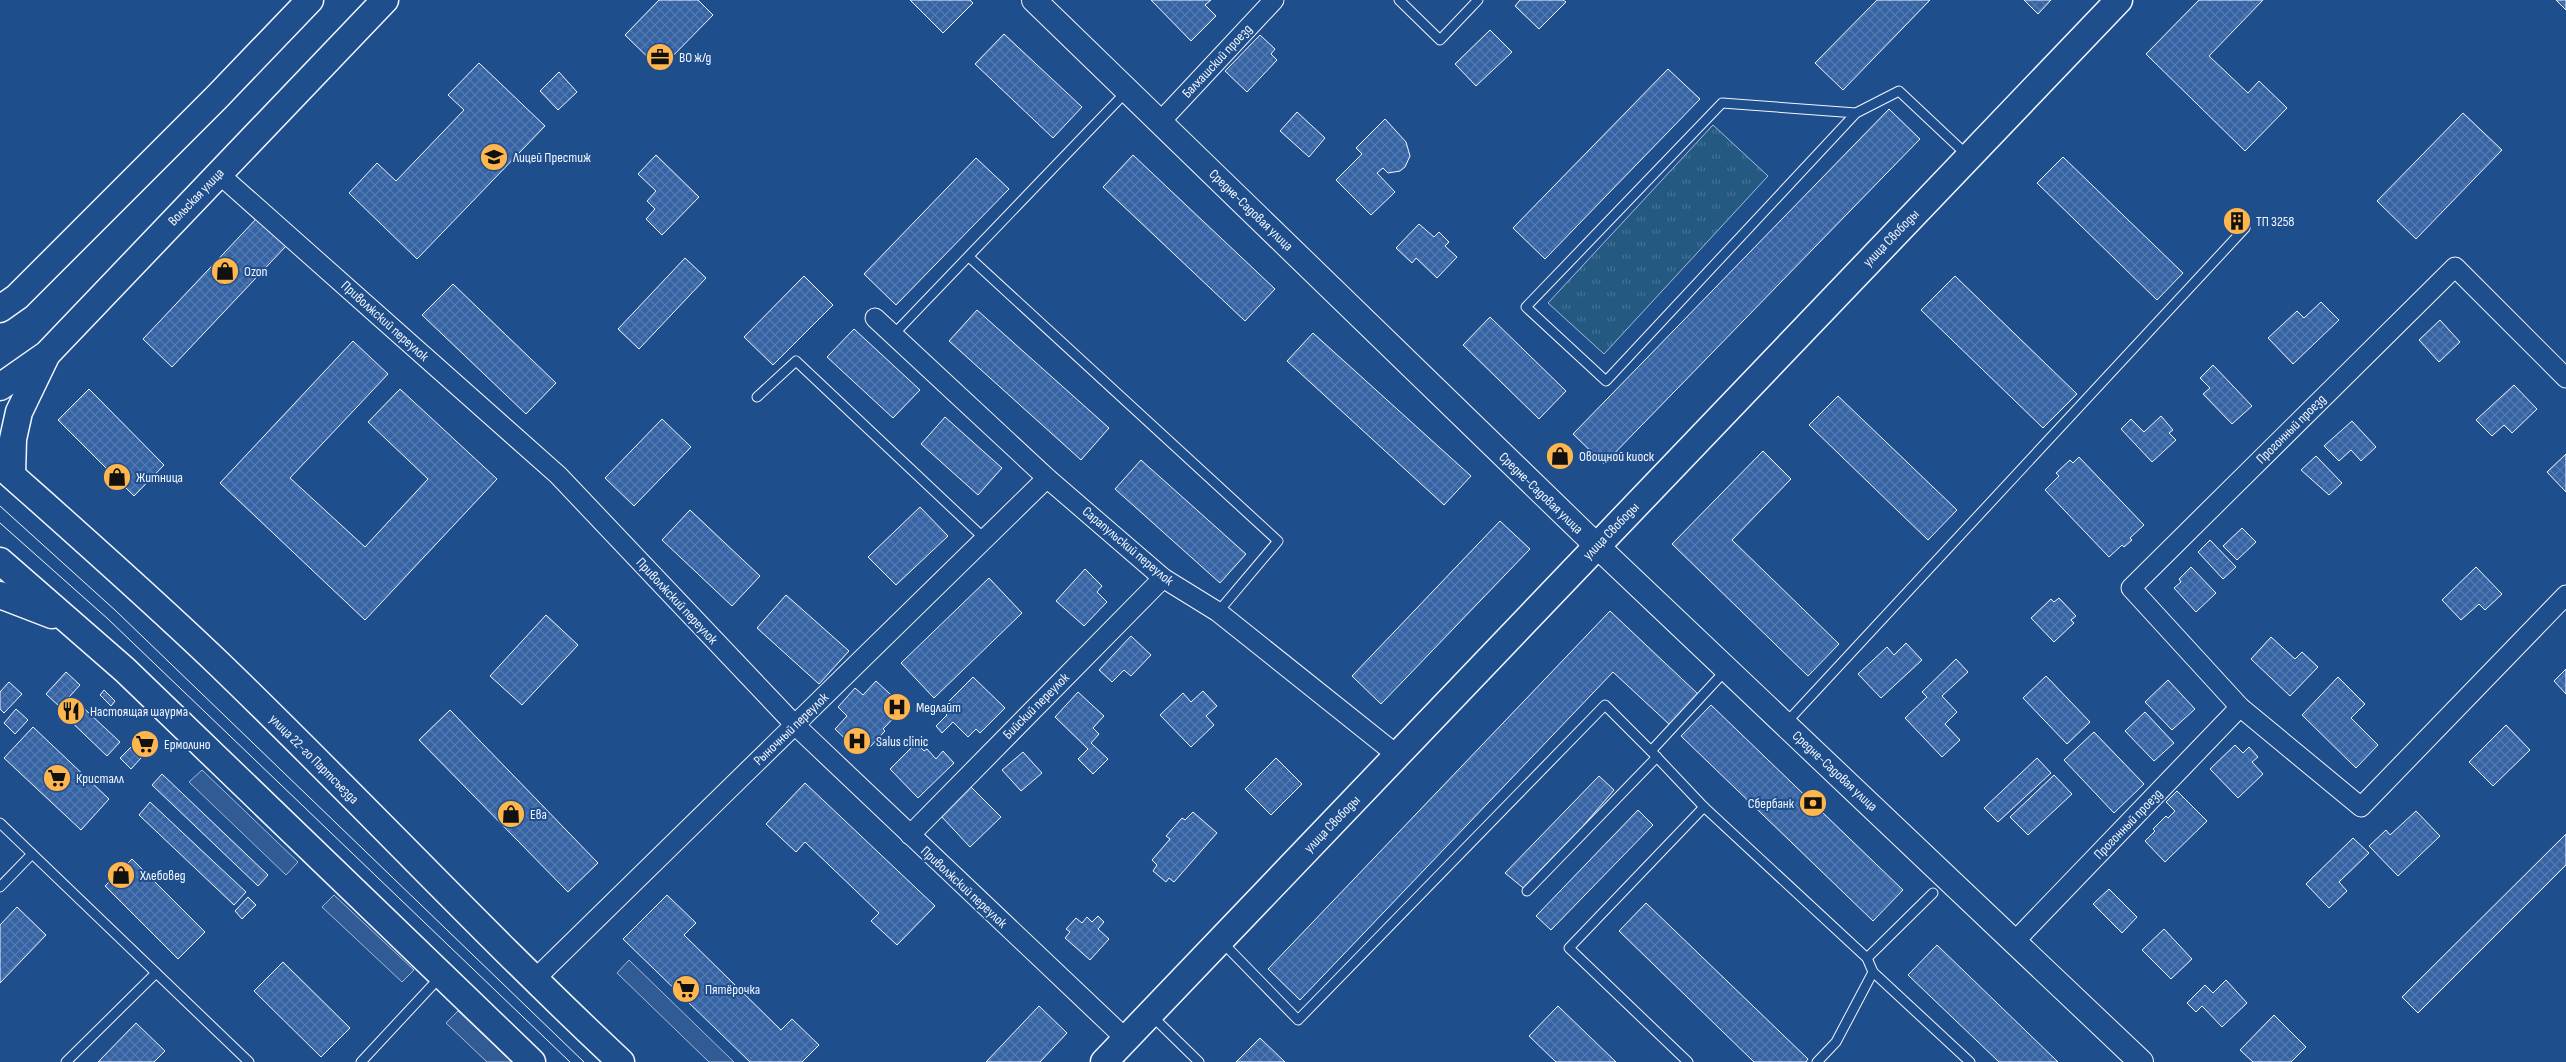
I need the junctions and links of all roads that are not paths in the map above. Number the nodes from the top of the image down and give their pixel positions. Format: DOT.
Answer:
graph roads {
  1 [pos="310,0"];
  2 [pos="386,0"];
  3 [pos="1034,0"];
  4 [pos="1274,0"];
  5 [pos="1399,0"];
  6 [pos="1478,0"];
  7 [pos="2119,0"];
  8 [pos="1127,91"];
  9 [pos="1856,113"];
  10 [pos="1160,122"];
  11 [pos="1969,157"];
  12 [pos="219,174"];
  13 [pos="2245,228"];
  14 [pos="969,257"];
  15 [pos="0,309"];
  16 [pos="875,318"];
  17 [pos="894,335"];
  18 [pos="47,354"];
  19 [pos="2566,378"];
  20 [pos="0,387"];
  21 [pos="757,396"];
  22 [pos="6,470"];
  23 [pos="1047,478"];
  24 [pos="985,539"];
  25 [pos="1597,546"];
  26 [pos="0,561"];
  27 [pos="1163,578"];
  28 [pos="0,595"];
  29 [pos="2566,595"];
  30 [pos="1218,612"];
  31 [pos="64,619"];
  32 [pos="1727,669"];
  33 [pos="2240,707"];
  34 [pos="1785,724"];
  35 [pos="795,725"];
  36 [pos="1654,754"];
  37 [pos="1397,755"];
  38 [pos="1704,807"];
  39 [pos="0,823"];
  40 [pos="910,835"];
  41 [pos="32,854"];
  42 [pos="0,887"];
  43 [pos="1527,891"];
  44 [pos="1933,893"];
  45 [pos="1220,940"];
  46 [pos="2015,941"];
  47 [pos="1867,958"];
  48 [pos="1873,972"];
  49 [pos="156,973"];
  50 [pos="442,975"];
  51 [pos="534,980"];
  52 [pos="1150,1014"];
  53 [pos="1126,1039"];
  54 [pos="66,1062"];
  55 [pos="249,1062"];
  56 [pos="361,1062"];
  57 [pos="532,1062"];
  58 [pos="621,1062"];
  59 [pos="1104,1062"];
  60 [pos="1199,1062"];
  61 [pos="1688,1062"];
  62 [pos="1817,1062"];
  63 [pos="1970,1062"];
  64 [pos="2140,1062"];
  1 -- 15 [label="main road"];
  2 -- 12 [label="main road, Вольская улица"];
  3 -- 8 [label="street, Средне-Садовая улица"];
  4 -- 10 [label="street, Балхашский проезд"];
  5 -- 6 [label="lane"];
  7 -- 11 [label="main road, улица Свободы"];
  8 -- 10 [label="street, Средне-Садовая улица"];
  8 -- 14 [label="lane"];
  9 -- 9 [label="lane"];
  9 -- 11 [label="lane"];
  10 -- 25 [label="street, Средне-Садовая улица"];
  11 -- 25 [label="main road, улица Свободы"];
  12 -- 18 [label="main road, Вольская улица"];
  12 -- 35 [label="street, Приволжский переулок"];
  13 -- 34 [label="lane"];
  14 -- 17 [label="lane"];
  14 -- 30 [label="lane"];
  16 -- 17 [label="street, Сарапульский переулок"];
  17 -- 23 [label="street, Сарапульский переулок"];
  18 -- 20 [label="main road, Вольская улица"];
  18 -- 22 [label="main road"];
  19 -- 33 [label="street, Прогонный проезд"];
  21 -- 24 [label="lane"];
  22 -- 51 [label="main road, улица 22-го Партсъезда"];
  23 -- 24 [label="street, Рыночный переулок"];
  23 -- 27 [label="street, Сарапульский переулок"];
  24 -- 35 [label="street, Рыночный переулок"];
  25 -- 32 [label="street, Средне-Садовая улица"];
  25 -- 37 [label="main road, улица Свободы"];
  26 -- 31 [label="main road"];
  27 -- 30 [label="street, Сарапульский переулок"];
  27 -- 40 [label="street, Бийский переулок"];
  28 -- 31 [label="main road"];
  29 -- 33 [label="street, Прогонный проезд"];
  30 -- 37 [label="street, Сарапульский переулок"];
  31 -- 50 [label="main road"];
  32 -- 34 [label="street, Средне-Садовая улица"];
  32 -- 36 [label="lane"];
  33 -- 46 [label="street, Прогонный проезд"];
  34 -- 46 [label="street, Средне-Садовая улица"];
  35 -- 40 [label="street, Приволжский переулок"];
  35 -- 51 [label="street, Рыночный переулок"];
  36 -- 38 [label="lane"];
  36 -- 43 [label="lane"];
  36 -- 45 [label="lane"];
  37 -- 45 [label="main road, улица Свободы"];
  38 -- 47 [label="lane"];
  38 -- 61 [label="lane"];
  39 -- 41 [label="lane"];
  40 -- 53 [label="street, Приволжский переулок"];
  41 -- 42 [label="lane"];
  41 -- 49 [label="lane"];
  44 -- 47 [label="lane"];
  45 -- 52 [label="main road, улица Свободы"];
  46 -- 64 [label="street, Средне-Садовая улица"];
  47 -- 48 [label="lane"];
  48 -- 62 [label="lane"];
  48 -- 63 [label="lane"];
  49 -- 54 [label="lane"];
  49 -- 55 [label="lane"];
  50 -- 56 [label="lane"];
  50 -- 57 [label="main road"];
  51 -- 58 [label="main road, улица 22-го Партсъезда"];
  52 -- 53 [label="main road, улица Свободы"];
  52 -- 60 [label="lane"];
  53 -- 59 [label="main road, улица Свободы"];
}
